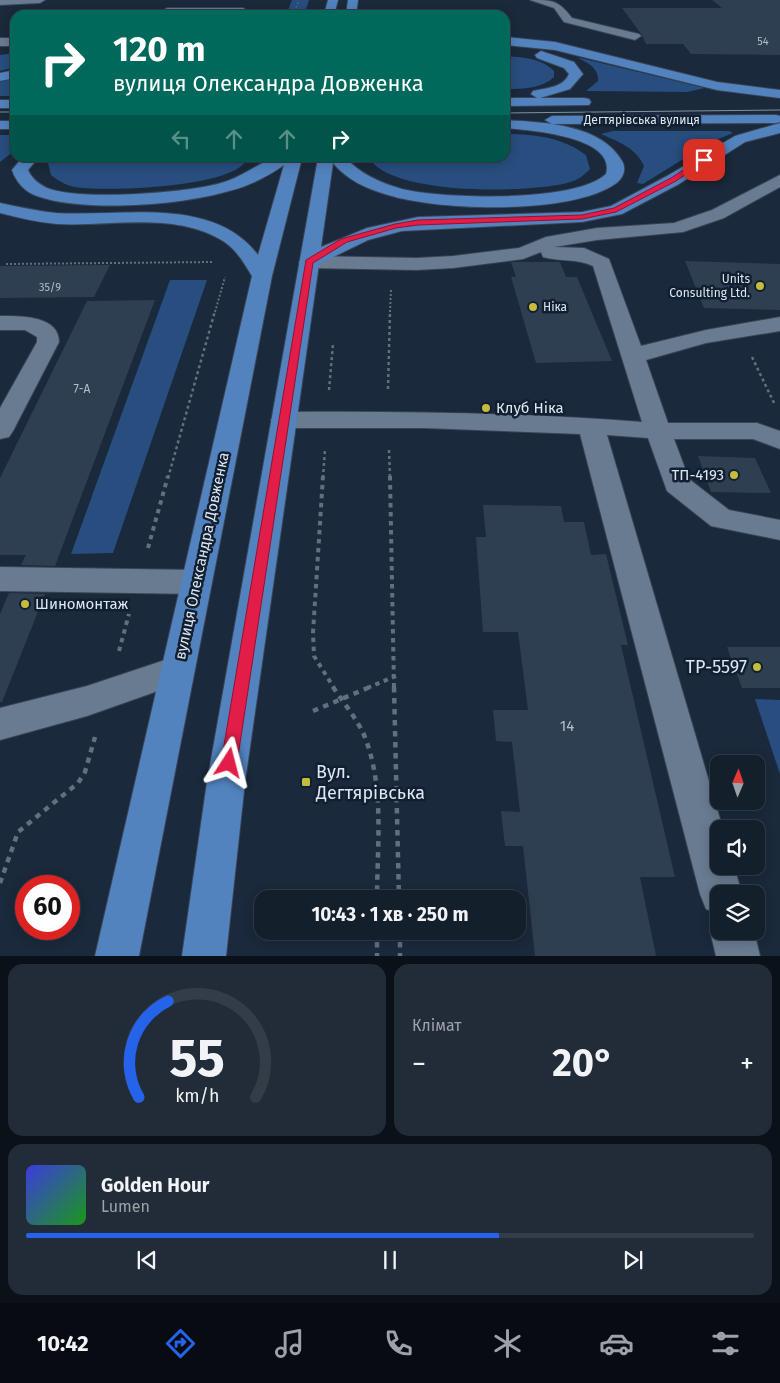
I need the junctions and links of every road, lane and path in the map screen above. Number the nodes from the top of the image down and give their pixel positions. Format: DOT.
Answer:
graph roads {
  1 [pos="40,0"];
  2 [pos="535,0"];
  3 [pos="553,1"];
  4 [pos="0,2"];
  5 [pos="635,36"];
  6 [pos="510,42"];
  7 [pos="510,51"];
  8 [pos="780,94"];
  9 [pos="510,99"];
  10 [pos="510,100"];
  11 [pos="724,101"];
  12 [pos="780,101"];
  13 [pos="601,102"];
  14 [pos="780,119"];
  15 [pos="510,123"];
  16 [pos="510,124"];
  17 [pos="780,128"];
  18 [pos="27,162"];
  19 [pos="276,162"];
  20 [pos="293,162"];
  21 [pos="325,162"];
  22 [pos="342,162"];
  23 [pos="780,180"];
  24 [pos="0,208"];
  25 [pos="523,253"];
  26 [pos="219,262"];
  27 [pos="309,262"];
  28 [pos="6,264"];
  29 [pos="392,264"];
  30 [pos="262,276"];
  31 [pos="0,324"];
  32 [pos="780,324"];
  33 [pos="333,340"];
  34 [pos="749,352"];
  35 [pos="634,356"];
  36 [pos="776,405"];
  37 [pos="388,418"];
  38 [pos="284,420"];
  39 [pos="327,420"];
  40 [pos="591,425"];
  41 [pos="0,431"];
  42 [pos="658,431"];
  43 [pos="780,441"];
  44 [pos="779,531"];
  45 [pos="0,579"];
  46 [pos="196,582"];
  47 [pos="177,670"];
  48 [pos="396,676"];
  49 [pos="339,699"];
  50 [pos="313,711"];
  51 [pos="0,724"];
  52 [pos="719,885"];
  53 [pos="377,890"];
  54 [pos="399,890"];
  55 [pos="377,940"];
  56 [pos="400,940"];
  57 [pos="734,940"];
  58 [pos="117,956"];
  59 [pos="204,956"];
  60 [pos="377,956"];
  61 [pos="400,956"];
  62 [pos="738,956"];
  1 -- 4 [label="lane"];
  2 -- 3 [label="lane"];
  3 -- 5 [label="lane"];
  6 -- 8 [label="main road"];
  7 -- 9 [label="main road"];
  10 -- 13 [label="main road, Дегтярівська вулиця"];
  11 -- 12 [label="main road"];
  14 -- 15 [label="main road, Дегтярівська вулиця"];
  16 -- 22 [label="main road"];
  17 -- 27 [label="main road"];
  18 -- 19 [label="main road"];
  20 -- 30 [label="main road, вулиця Олександра Довженка"];
  21 -- 27 [label="main road"];
  23 -- 25 [label="lane"];
  24 -- 30 [label="main road"];
  25 -- 29 [label="lane"];
  25 -- 35 [label="lane"];
  26 -- 28 [label="path"];
  27 -- 29 [label="lane"];
  27 -- 38 [label="main road"];
  29 -- 37 [label="path"];
  30 -- 46 [label="main road, вулиця Олександра Довженка"];
  31 -- 41 [label="lane"];
  32 -- 35 [label="lane"];
  33 -- 39 [label="path"];
  34 -- 36 [label="path"];
  35 -- 42 [label="lane"];
  37 -- 39 [label="lane"];
  37 -- 40 [label="lane"];
  37 -- 48 [label="path"];
  38 -- 39 [label="lane"];
  38 -- 59 [label="main road"];
  39 -- 49 [label="path"];
  40 -- 42 [label="lane"];
  40 -- 52 [label="lane"];
  42 -- 43 [label="lane"];
  42 -- 44 [label="lane"];
  45 -- 46 [label="lane"];
  46 -- 47 [label="main road, вулиця Олександра Довженка"];
  47 -- 51 [label="lane"];
  47 -- 58 [label="main road, вулиця Олександра Довженка"];
  48 -- 49 [label="path"];
  48 -- 54 [label="path"];
  49 -- 50 [label="path"];
  49 -- 53 [label="path"];
  55 -- 60 [label="path"];
  56 -- 61 [label="path"];
  57 -- 62 [label="lane"];
}
